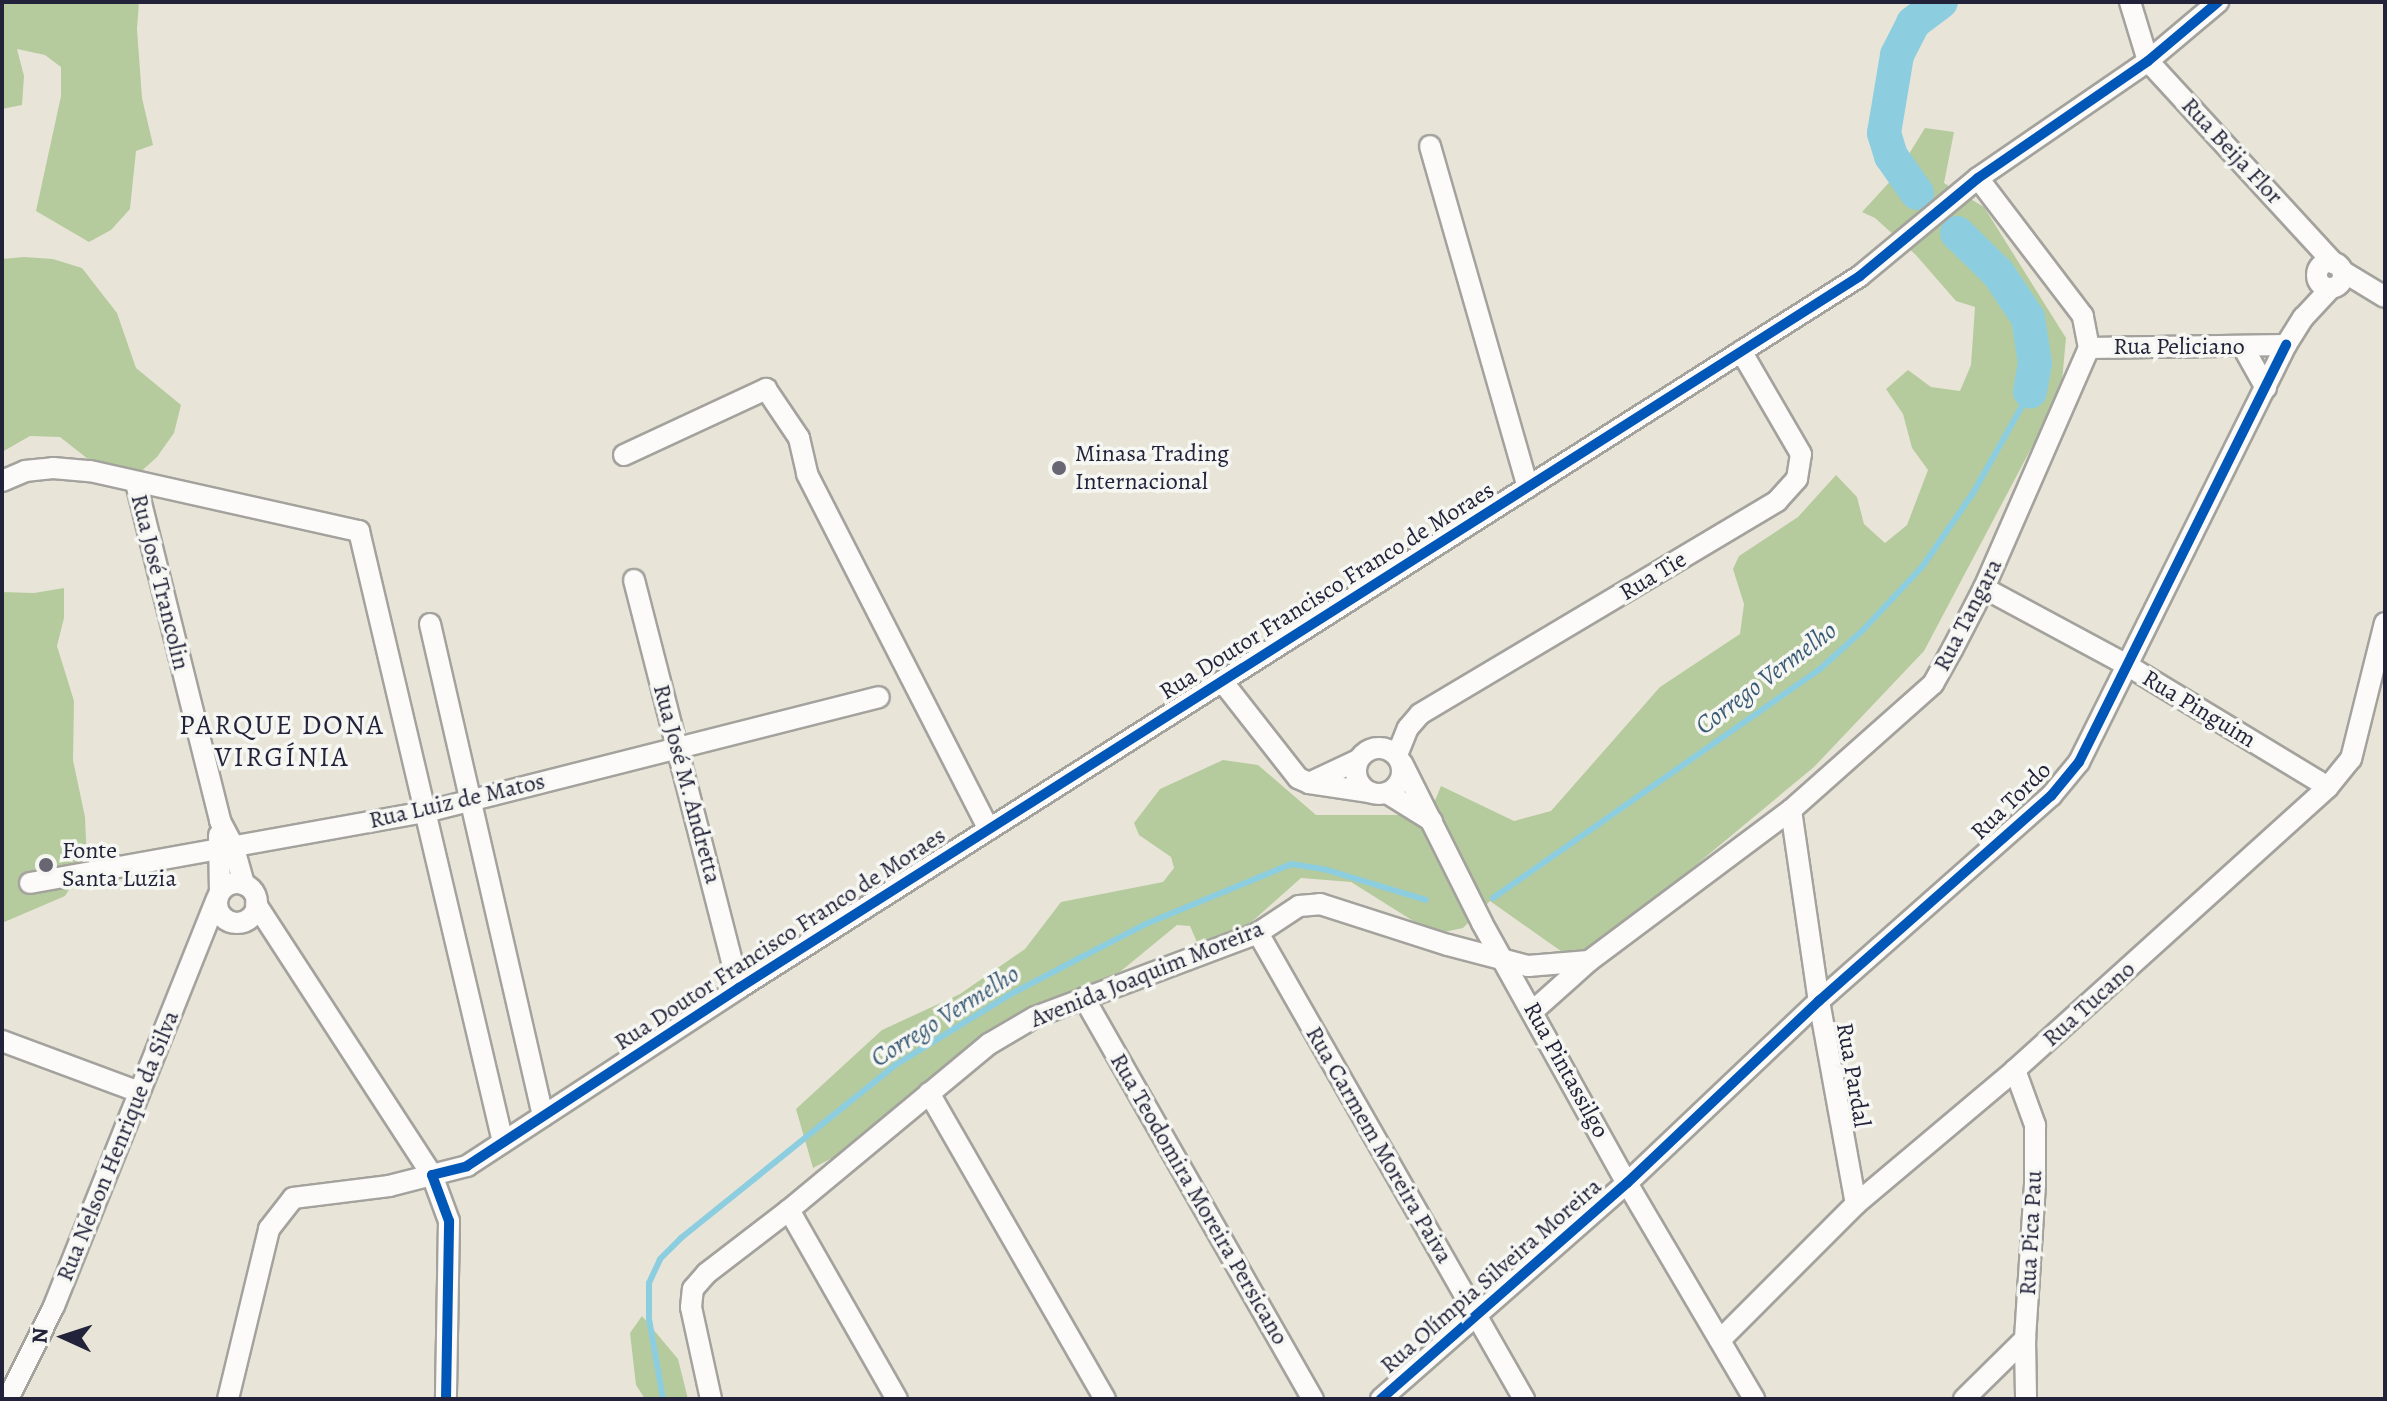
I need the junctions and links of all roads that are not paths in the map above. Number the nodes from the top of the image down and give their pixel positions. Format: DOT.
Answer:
graph roads {
  1 [pos="2130,2"];
  2 [pos="2218,2"];
  3 [pos="2148,61"];
  4 [pos="1430,146"];
  5 [pos="1978,178"];
  6 [pos="2330,275"];
  7 [pos="2385,298"];
  8 [pos="2302,320"];
  9 [pos="2211,344"];
  10 [pos="2286,345"];
  11 [pos="2243,347"];
  12 [pos="2089,348"];
  13 [pos="1741,351"];
  14 [pos="2266,388"];
  15 [pos="624,455"];
  16 [pos="2,481"];
  17 [pos="136,483"];
  18 [pos="1528,487"];
  19 [pos="634,580"];
  20 [pos="1984,588"];
  21 [pos="2385,623"];
  22 [pos="430,624"];
  23 [pos="2125,664"];
  24 [pos="1222,681"];
  25 [pos="879,697"];
  26 [pos="677,748"];
  27 [pos="1399,759"];
  28 [pos="1358,760"];
  29 [pos="1309,783"];
  30 [pos="2328,787"];
  31 [pos="1378,792"];
  32 [pos="472,800"];
  33 [pos="1791,810"];
  34 [pos="425,812"];
  35 [pos="1432,821"];
  36 [pos="989,829"];
  37 [pos="225,846"];
  38 [pos="30,883"];
  39 [pos="244,884"];
  40 [pos="218,895"];
  41 [pos="244,915"];
  42 [pos="1482,923"];
  43 [pos="1258,933"];
  44 [pos="203,934"];
  45 [pos="1448,945"];
  46 [pos="1505,960"];
  47 [pos="1589,961"];
  48 [pos="739,988"];
  49 [pos="1084,998"];
  50 [pos="1819,1001"];
  51 [pos="1533,1011"];
  52 [pos="2,1041"];
  53 [pos="2015,1070"];
  54 [pos="139,1092"];
  55 [pos="929,1093"];
  56 [pos="543,1116"];
  57 [pos="503,1142"];
  58 [pos="432,1175"];
  59 [pos="1627,1183"];
  60 [pos="1856,1204"];
  61 [pos="789,1210"];
  62 [pos="1476,1316"];
  63 [pos="2025,1339"];
  64 [pos="1720,1340"];
  65 [pos="8,1399"];
  66 [pos="228,1399"];
  67 [pos="446,1399"];
  68 [pos="711,1399"];
  69 [pos="897,1399"];
  70 [pos="1105,1399"];
  71 [pos="1313,1399"];
  72 [pos="1381,1399"];
  73 [pos="1524,1399"];
  74 [pos="1754,1399"];
  75 [pos="1964,1399"];
  76 [pos="2026,1399"];
  1 -- 3 [label="street"];
  2 -- 3 [label="street, Rua Doutor Francisco Franco de Moraes"];
  3 -- 5 [label="street, Rua Doutor Francisco Franco de Moraes"];
  3 -- 6 [label="street, Rua Beija Flor"];
  4 -- 18 [label="street"];
  5 -- 12 [label="street"];
  5 -- 13 [label="street, Rua Doutor Francisco Franco de Moraes"];
  6 -- 7 [label="street"];
  6 -- 8 [label="street"];
  8 -- 9 [label="street"];
  8 -- 10 [label="street"];
  9 -- 11 [label="street, Rua Peliciano"];
  9 -- 12 [label="street, Rua Peliciano"];
  10 -- 11 [label="street, Rua Peliciano"];
  10 -- 14 [label="street, Rua Tordo"];
  11 -- 14 [label="street"];
  12 -- 20 [label="street, Rua Tangara"];
  13 -- 18 [label="street, Rua Doutor Francisco Franco de Moraes"];
  13 -- 27 [label="street, Rua Tie"];
  14 -- 23 [label="street, Rua Tordo"];
  15 -- 36 [label="street"];
  16 -- 17 [label="street"];
  17 -- 34 [label="street"];
  17 -- 37 [label="street, Rua José Trancolin"];
  18 -- 24 [label="street, Rua Doutor Francisco Franco de Moraes"];
  19 -- 26 [label="street, Rua José M. Andretta"];
  20 -- 23 [label="street, Rua Pinguim"];
  20 -- 33 [label="street, Rua Tangara"];
  21 -- 30 [label="street, Rua Tucano"];
  22 -- 32 [label="street"];
  23 -- 30 [label="street, Rua Pinguim"];
  23 -- 50 [label="street, Rua Tordo"];
  24 -- 29 [label="street"];
  24 -- 36 [label="street, Rua Doutor Francisco Franco de Moraes"];
  25 -- 26 [label="street, Rua Luiz de Matos"];
  26 -- 32 [label="street, Rua Luiz de Matos"];
  26 -- 48 [label="street, Rua José M. Andretta"];
  27 -- 28 [label="street"];
  27 -- 31 [label="street"];
  27 -- 35 [label="street, Rua Pintassilgo"];
  28 -- 29 [label="street"];
  28 -- 31 [label="street"];
  29 -- 31 [label="street"];
  30 -- 53 [label="street, Rua Tucano"];
  31 -- 35 [label="street"];
  32 -- 34 [label="street, Rua Luiz de Matos"];
  32 -- 56 [label="street"];
  33 -- 47 [label="street, Rua Tangara"];
  33 -- 50 [label="street, Rua Pardal"];
  34 -- 37 [label="street, Rua Luiz de Matos"];
  34 -- 57 [label="street"];
  35 -- 42 [label="street, Rua Pintassilgo"];
  36 -- 48 [label="street, Rua Doutor Francisco Franco de Moraes"];
  37 -- 38 [label="street, Rua Luiz de Matos"];
  37 -- 39 [label="street, Rua José Trancolin"];
  37 -- 40 [label="street, Rua José Trancolin"];
  39 -- 40 [label="street"];
  39 -- 41 [label="street, Rua José Trancolin"];
  40 -- 41 [label="street"];
  40 -- 44 [label="street, Rua Nelson Henrique da Silva"];
  41 -- 44 [label="street"];
  41 -- 58 [label="street"];
  42 -- 45 [label="street"];
  42 -- 46 [label="street, Rua Pintassilgo"];
  43 -- 45 [label="street, Avenida Joaquim Moreira"];
  43 -- 49 [label="street, Avenida Joaquim Moreira"];
  43 -- 62 [label="street, Rua Carmem Moreira Paiva"];
  44 -- 54 [label="street, Rua Nelson Henrique da Silva"];
  45 -- 46 [label="street, Avenida Joaquim Moreira"];
  46 -- 47 [label="street, Avenida Joaquim Moreira"];
  46 -- 51 [label="street, Rua Pintassilgo"];
  47 -- 51 [label="street, Rua Tangara"];
  48 -- 56 [label="street, Rua Doutor Francisco Franco de Moraes"];
  49 -- 55 [label="street, Avenida Joaquim Moreira"];
  49 -- 71 [label="street, Rua Teodomira Moreira Persicano"];
  50 -- 59 [label="street, Rua Tordo"];
  50 -- 60 [label="street, Rua Pardal"];
  51 -- 59 [label="street, Rua Pintassilgo"];
  52 -- 54 [label="street"];
  53 -- 60 [label="street, Rua Tucano"];
  53 -- 63 [label="street, Rua Pica Pau"];
  54 -- 65 [label="street, Rua Nelson Henrique da Silva"];
  55 -- 61 [label="street, Avenida Joaquim Moreira"];
  55 -- 70 [label="street"];
  56 -- 57 [label="street, Rua Doutor Francisco Franco de Moraes"];
  57 -- 58 [label="street, Rua Doutor Francisco Franco de Moraes"];
  58 -- 66 [label="street, Rua Doutor Francisco Franco de Moraes"];
  58 -- 67 [label="street"];
  59 -- 62 [label="street, Rua Olímpia Silveira Moreira"];
  59 -- 64 [label="street, Rua Pintassilgo"];
  60 -- 64 [label="street, Rua Tucano"];
  61 -- 68 [label="street, Avenida Joaquim Moreira"];
  61 -- 69 [label="street"];
  62 -- 72 [label="street, Rua Olímpia Silveira Moreira"];
  62 -- 73 [label="street, Rua Carmem Moreira Paiva"];
  63 -- 75 [label="street"];
  63 -- 76 [label="street, Rua Pica Pau"];
  64 -- 74 [label="street, Rua Pintassilgo"];
}
